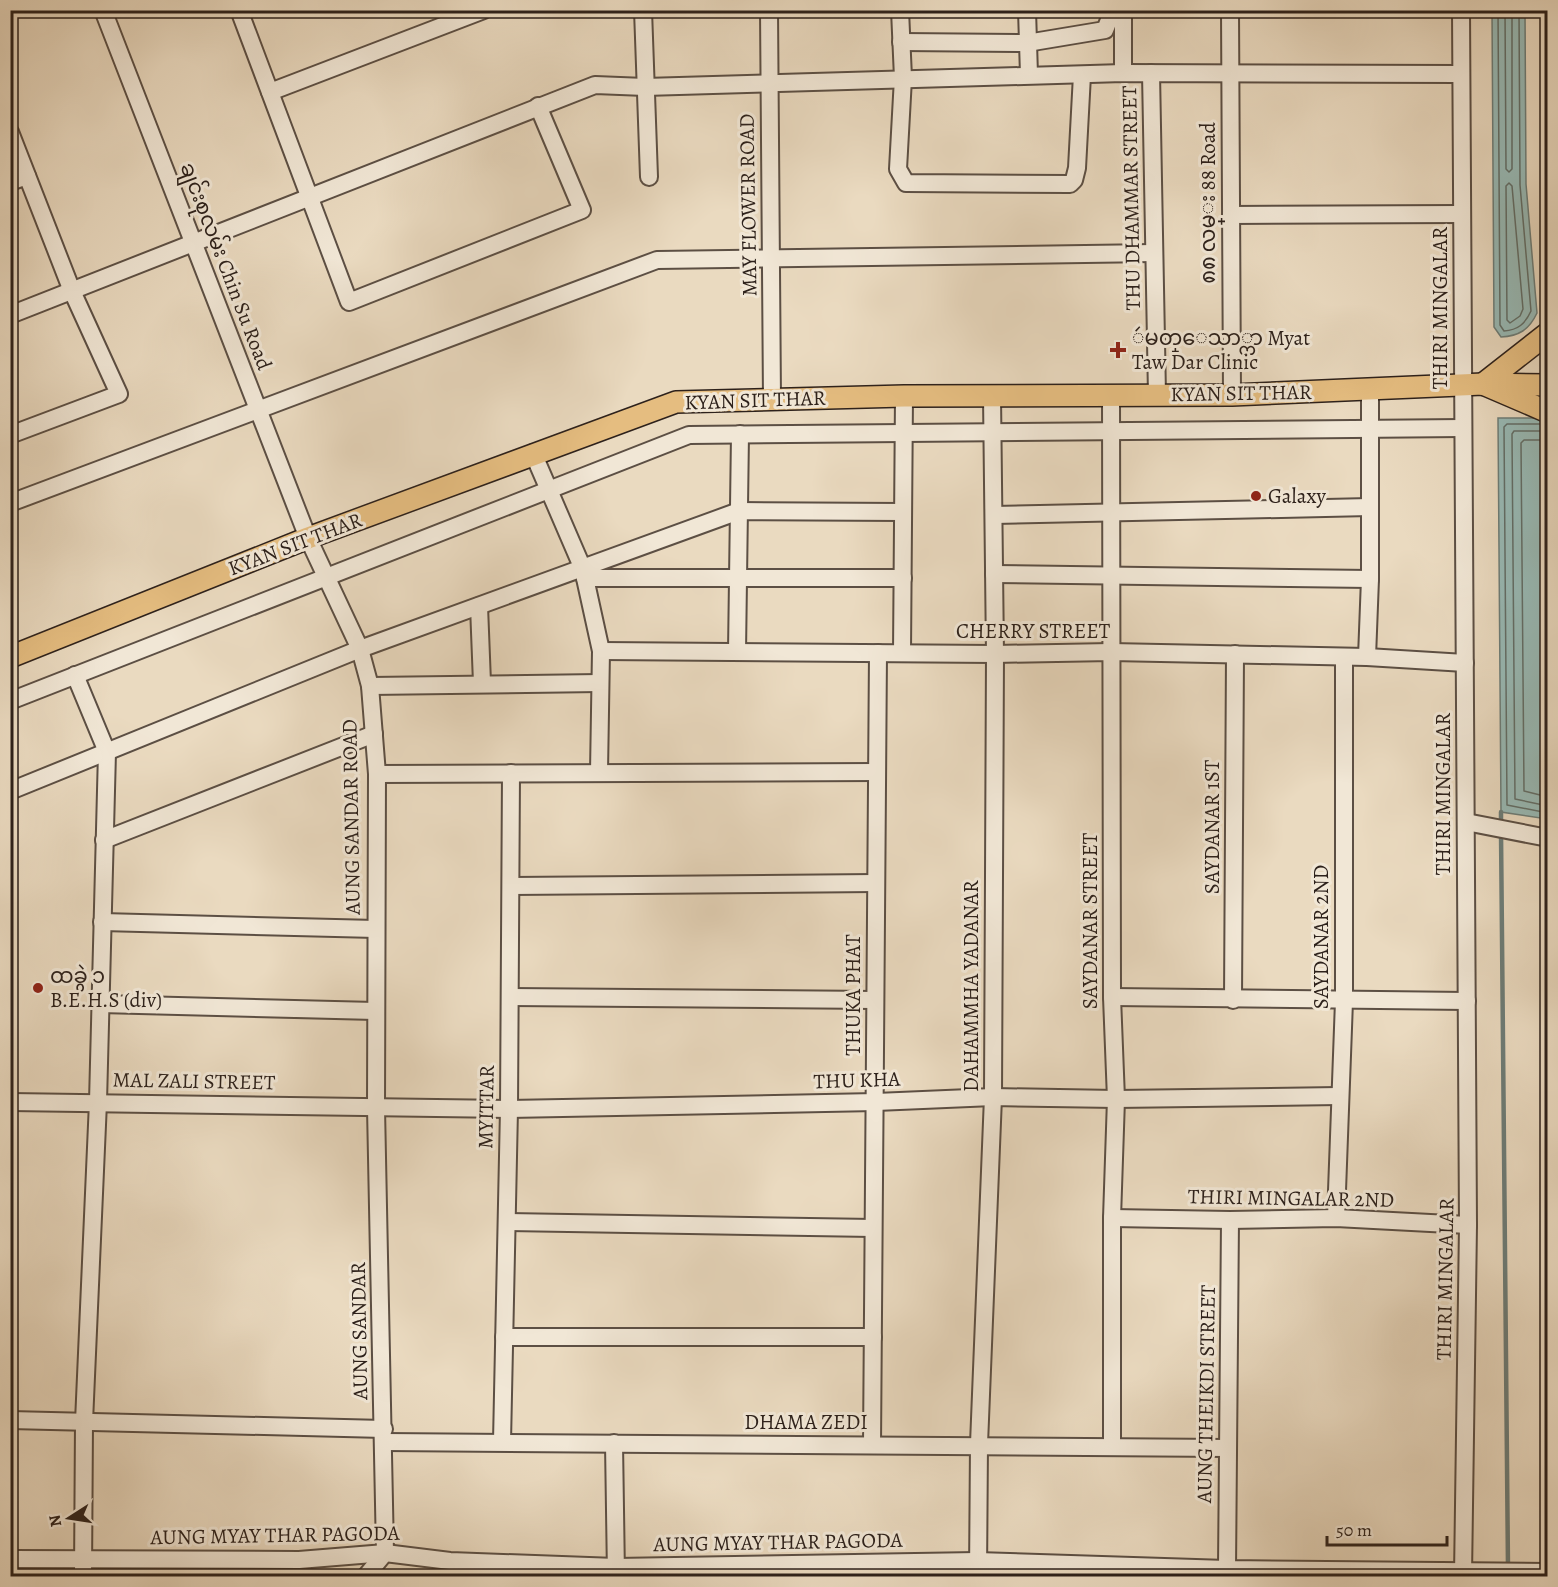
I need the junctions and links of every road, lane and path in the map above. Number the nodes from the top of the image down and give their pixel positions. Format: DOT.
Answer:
graph roads {
  1 [pos="103,10"];
  2 [pos="239,10"];
  3 [pos="484,10"];
  4 [pos="643,10"];
  5 [pos="769,10"];
  6 [pos="900,10"];
  7 [pos="1027,10"];
  8 [pos="1113,10"];
  9 [pos="1123,10"];
  10 [pos="1230,10"];
  11 [pos="1461,10"];
  12 [pos="902,42"];
  13 [pos="1028,43"];
  14 [pos="1230,72"];
  15 [pos="1124,73"];
  16 [pos="1151,74"];
  17 [pos="1461,74"];
  18 [pos="1029,75"];
  19 [pos="1082,75"];
  20 [pos="903,78"];
  21 [pos="770,82"];
  22 [pos="645,87"];
  23 [pos="270,92"];
  24 [pos="538,106"];
  25 [pos="10,132"];
  26 [pos="27,176"];
  27 [pos="649,177"];
  28 [pos="10,182"];
  29 [pos="309,197"];
  30 [pos="1462,214"];
  31 [pos="1231,215"];
  32 [pos="193,243"];
  33 [pos="1154,253"];
  34 [pos="772,260"];
  35 [pos="72,291"];
  36 [pos="10,315"];
  37 [pos="1548,333"];
  38 [pos="1473,385"];
  39 [pos="1548,385"];
  40 [pos="1370,389"];
  41 [pos="1111,395"];
  42 [pos="1156,395"];
  43 [pos="1232,395"];
  44 [pos="904,396"];
  45 [pos="993,396"];
  46 [pos="772,399"];
  47 [pos="258,410"];
  48 [pos="1548,412"];
  49 [pos="1463,428"];
  50 [pos="1370,429"];
  51 [pos="1111,431"];
  52 [pos="993,432"];
  53 [pos="904,433"];
  54 [pos="740,434"];
  55 [pos="10,435"];
  56 [pos="534,453"];
  57 [pos="548,488"];
  58 [pos="10,503"];
  59 [pos="1370,507"];
  60 [pos="739,511"];
  61 [pos="903,512"];
  62 [pos="1111,513"];
  63 [pos="994,515"];
  64 [pos="308,538"];
  65 [pos="584,573"];
  66 [pos="994,574"];
  67 [pos="325,575"];
  68 [pos="1111,576"];
  69 [pos="738,578"];
  70 [pos="903,578"];
  71 [pos="1370,579"];
  72 [pos="480,606"];
  73 [pos="360,649"];
  74 [pos="601,651"];
  75 [pos="737,652"];
  76 [pos="1111,652"];
  77 [pos="878,653"];
  78 [pos="902,653"];
  79 [pos="995,654"];
  80 [pos="1235,654"];
  81 [pos="10,657"];
  82 [pos="1344,657"];
  83 [pos="1367,657"];
  84 [pos="1465,663"];
  85 [pos="75,675"];
  86 [pos="482,683"];
  87 [pos="600,683"];
  88 [pos="370,686"];
  89 [pos="10,701"];
  90 [pos="374,734"];
  91 [pos="107,752"];
  92 [pos="599,772"];
  93 [pos="877,772"];
  94 [pos="512,773"];
  95 [pos="377,774"];
  96 [pos="10,791"];
  97 [pos="1466,822"];
  98 [pos="1548,838"];
  99 [pos="104,840"];
  100 [pos="876,883"];
  101 [pos="511,886"];
  102 [pos="102,922"];
  103 [pos="376,929"];
  104 [pos="510,997"];
  105 [pos="1112,997"];
  106 [pos="874,1000"];
  107 [pos="1233,1000"];
  108 [pos="1344,1001"];
  109 [pos="1467,1001"];
  110 [pos="100,1004"];
  111 [pos="375,1011"];
  112 [pos="1339,1096"];
  113 [pos="993,1097"];
  114 [pos="1116,1099"];
  115 [pos="10,1102"];
  116 [pos="98,1102"];
  117 [pos="876,1102"];
  118 [pos="376,1108"];
  119 [pos="509,1109"];
  120 [pos="1112,1218"];
  121 [pos="1336,1218"];
  122 [pos="1230,1220"];
  123 [pos="507,1222"];
  124 [pos="1468,1225"];
  125 [pos="873,1228"];
  126 [pos="504,1337"];
  127 [pos="873,1337"];
  128 [pos="10,1420"];
  129 [pos="84,1422"];
  130 [pos="384,1435"];
  131 [pos="502,1442"];
  132 [pos="614,1443"];
  133 [pos="979,1444"];
  134 [pos="872,1445"];
  135 [pos="1112,1447"];
  136 [pos="1228,1448"];
  137 [pos="385,1553"];
  138 [pos="10,1560"];
  139 [pos="83,1568"];
  140 [pos="978,1569"];
  141 [pos="1227,1569"];
  142 [pos="616,1572"];
  143 [pos="1548,1572"];
  144 [pos="1463,1575"];
  145 [pos="366,1576"];
  1 -- 32 [label="street, ချင်းစုလမ်း Chin Su Road"];
  2 -- 23 [label="street"];
  3 -- 23 [label="street"];
  4 -- 22 [label="street"];
  5 -- 21 [label="street, MAY FLOWER ROAD"];
  6 -- 12 [label="street"];
  7 -- 13 [label="street"];
  8 -- 13 [label="street"];
  9 -- 15 [label="street"];
  10 -- 14 [label="street, ၈၈ လမ္း 88 Road"];
  11 -- 17 [label="street, THIRI MINGALAR"];
  12 -- 13 [label="street"];
  12 -- 20 [label="street"];
  13 -- 18 [label="street"];
  14 -- 16 [label="street"];
  14 -- 17 [label="street"];
  14 -- 31 [label="street, ၈၈ လမ္း 88 Road"];
  15 -- 16 [label="street"];
  15 -- 19 [label="street"];
  16 -- 33 [label="street, THU DHAMMAR STREET"];
  17 -- 30 [label="street, THIRI MINGALAR"];
  18 -- 19 [label="street"];
  18 -- 20 [label="street"];
  19 -- 20 [label="street"];
  20 -- 21 [label="street"];
  21 -- 22 [label="street"];
  21 -- 34 [label="street, MAY FLOWER ROAD"];
  22 -- 24 [label="street"];
  22 -- 27 [label="street"];
  23 -- 29 [label="street"];
  24 -- 29 [label="street"];
  24 -- 29 [label="street"];
  25 -- 26 [label="street"];
  26 -- 28 [label="street"];
  26 -- 35 [label="street"];
  29 -- 32 [label="street"];
  30 -- 31 [label="street"];
  30 -- 38 [label="street, THIRI MINGALAR"];
  31 -- 43 [label="street, ၈၈ လမ္း 88 Road"];
  32 -- 35 [label="street"];
  32 -- 47 [label="street, ချင်းစုလမ်း Chin Su Road"];
  33 -- 34 [label="street"];
  33 -- 42 [label="street, THU DHAMMAR STREET"];
  34 -- 46 [label="street, MAY FLOWER ROAD"];
  34 -- 47 [label="street"];
  35 -- 36 [label="street"];
  35 -- 55 [label="street"];
  37 -- 38 [label="main road"];
  38 -- 39 [label="main road, KYAN SIT THAR"];
  38 -- 40 [label="main road, KYAN SIT THAR"];
  38 -- 48 [label="main road"];
  38 -- 49 [label="street, THIRI MINGALAR"];
  40 -- 43 [label="main road, KYAN SIT THAR"];
  40 -- 50 [label="street"];
  41 -- 42 [label="main road, KYAN SIT THAR"];
  41 -- 45 [label="main road, KYAN SIT THAR"];
  41 -- 51 [label="street, SAYDANAR STREET"];
  42 -- 43 [label="main road, KYAN SIT THAR"];
  44 -- 45 [label="main road, KYAN SIT THAR"];
  44 -- 46 [label="main road, KYAN SIT THAR"];
  44 -- 53 [label="street"];
  45 -- 52 [label="street, DAHAMMHA YADANAR"];
  46 -- 56 [label="main road, KYAN SIT THAR"];
  47 -- 58 [label="street"];
  47 -- 64 [label="street, ချင်းစုလမ်း Chin Su Road"];
  49 -- 50 [label="street"];
  49 -- 84 [label="street, THIRI MINGALAR"];
  50 -- 51 [label="street"];
  50 -- 59 [label="street"];
  51 -- 52 [label="street"];
  51 -- 62 [label="street, SAYDANAR STREET"];
  52 -- 53 [label="street"];
  52 -- 63 [label="street, DAHAMMHA YADANAR"];
  53 -- 54 [label="street"];
  53 -- 61 [label="street"];
  54 -- 57 [label="street"];
  54 -- 60 [label="street"];
  56 -- 57 [label="street"];
  56 -- 64 [label="main road, KYAN SIT THAR"];
  57 -- 65 [label="street"];
  57 -- 67 [label="street"];
  59 -- 62 [label="street"];
  59 -- 71 [label="street"];
  60 -- 61 [label="street"];
  60 -- 65 [label="street"];
  60 -- 69 [label="street"];
  61 -- 70 [label="street"];
  62 -- 63 [label="street"];
  62 -- 68 [label="street, SAYDANAR STREET"];
  63 -- 66 [label="street, DAHAMMHA YADANAR"];
  64 -- 67 [label="street, AUNG SANDAR ROAD"];
  64 -- 81 [label="main road, KYAN SIT THAR"];
  65 -- 69 [label="street"];
  65 -- 72 [label="street"];
  65 -- 74 [label="street"];
  66 -- 68 [label="street"];
  66 -- 79 [label="street, DAHAMMHA YADANAR"];
  67 -- 73 [label="street, AUNG SANDAR ROAD"];
  67 -- 85 [label="street"];
  68 -- 71 [label="street"];
  68 -- 76 [label="street, SAYDANAR STREET"];
  69 -- 70 [label="street"];
  69 -- 75 [label="street"];
  70 -- 78 [label="street"];
  71 -- 83 [label="street"];
  72 -- 73 [label="street"];
  72 -- 86 [label="street"];
  73 -- 88 [label="street, AUNG SANDAR ROAD"];
  73 -- 91 [label="street"];
  74 -- 75 [label="street, CHERRY STREET"];
  74 -- 87 [label="street"];
  75 -- 77 [label="street, CHERRY STREET"];
  76 -- 79 [label="street, CHERRY STREET"];
  76 -- 80 [label="street, CHERRY STREET"];
  76 -- 105 [label="street, SAYDANAR STREET"];
  77 -- 78 [label="street, CHERRY STREET"];
  77 -- 93 [label="street, THUKA PHAT"];
  78 -- 79 [label="street, CHERRY STREET"];
  79 -- 113 [label="street, DAHAMMHA YADANAR"];
  80 -- 82 [label="street, CHERRY STREET"];
  80 -- 107 [label="street, SAYDANAR 1ST"];
  82 -- 83 [label="street, CHERRY STREET"];
  82 -- 108 [label="street, SAYDANAR 2ND"];
  83 -- 84 [label="street, CHERRY STREET"];
  84 -- 97 [label="street, THIRI MINGALAR"];
  85 -- 89 [label="street"];
  85 -- 91 [label="street"];
  86 -- 87 [label="street"];
  86 -- 88 [label="street"];
  87 -- 92 [label="street"];
  88 -- 90 [label="street, AUNG SANDAR ROAD"];
  90 -- 95 [label="street, AUNG SANDAR ROAD"];
  90 -- 99 [label="street"];
  91 -- 96 [label="street"];
  91 -- 99 [label="street"];
  92 -- 93 [label="street"];
  92 -- 94 [label="street"];
  93 -- 100 [label="street, THUKA PHAT"];
  94 -- 95 [label="street"];
  94 -- 101 [label="street, MYITTAR"];
  95 -- 103 [label="street, AUNG SANDAR ROAD"];
  97 -- 98 [label="street"];
  97 -- 109 [label="street, THIRI MINGALAR"];
  99 -- 102 [label="street"];
  100 -- 101 [label="street"];
  100 -- 106 [label="street, THUKA PHAT"];
  101 -- 104 [label="street, MYITTAR"];
  102 -- 103 [label="street"];
  102 -- 110 [label="street"];
  103 -- 111 [label="street, AUNG SANDAR ROAD"];
  104 -- 106 [label="street"];
  104 -- 119 [label="street, MYITTAR"];
  105 -- 107 [label="street"];
  105 -- 114 [label="street, SAYDANAR STREET"];
  106 -- 117 [label="street, THUKA PHAT"];
  107 -- 108 [label="street"];
  108 -- 109 [label="street"];
  108 -- 112 [label="street, SAYDANAR 2ND"];
  109 -- 124 [label="street, THIRI MINGALAR"];
  110 -- 111 [label="street"];
  110 -- 116 [label="street"];
  111 -- 118 [label="street, AUNG SANDAR ROAD"];
  112 -- 114 [label="street, THU KHA"];
  112 -- 121 [label="street, SAYDANAR 2ND"];
  113 -- 114 [label="street, THU KHA"];
  113 -- 117 [label="street, THU KHA"];
  113 -- 133 [label="street, DAHAMMHA YADANAR"];
  114 -- 120 [label="street, SAYDANAR STREET"];
  115 -- 116 [label="street, MAL ZALI STREET"];
  116 -- 118 [label="street, MAL ZALI STREET"];
  116 -- 129 [label="street"];
  117 -- 119 [label="street, THU KHA"];
  117 -- 125 [label="street, THUKA PHAT"];
  118 -- 119 [label="street, THU KHA"];
  118 -- 130 [label="street, AUNG SANDAR"];
  119 -- 123 [label="street, MYITTAR"];
  120 -- 122 [label="street, THIRI MINGALAR 2ND"];
  120 -- 135 [label="street, SAYDANAR STREET"];
  121 -- 122 [label="street, THIRI MINGALAR 2ND"];
  121 -- 124 [label="street, THIRI MINGALAR 2ND"];
  122 -- 136 [label="street, AUNG THEIKDI STREET"];
  123 -- 125 [label="street"];
  123 -- 126 [label="street, MYITTAR"];
  124 -- 144 [label="street, THIRI MINGALAR"];
  125 -- 127 [label="street, THUKA PHAT"];
  126 -- 127 [label="street"];
  126 -- 131 [label="street, MYITTAR"];
  127 -- 134 [label="street, THUKA PHAT"];
  128 -- 129 [label="street, DHAMA ZEDI"];
  129 -- 130 [label="street, DHAMA ZEDI"];
  129 -- 139 [label="street"];
  130 -- 131 [label="street, DHAMA ZEDI"];
  130 -- 137 [label="street, AUNG SANDAR"];
  131 -- 132 [label="street, DHAMA ZEDI"];
  132 -- 134 [label="street, DHAMA ZEDI"];
  132 -- 142 [label="street"];
  133 -- 134 [label="street, DHAMA ZEDI"];
  133 -- 135 [label="street, DHAMA ZEDI"];
  133 -- 140 [label="street, DAHAMMHA YADANAR"];
  135 -- 136 [label="street, DHAMA ZEDI"];
  136 -- 141 [label="street, AUNG THEIKDI STREET"];
  137 -- 139 [label="street, AUNG MYAY THAR PAGODA"];
  137 -- 142 [label="street, AUNG MYAY THAR PAGODA"];
  137 -- 145 [label="street"];
  138 -- 139 [label="street, AUNG MYAY THAR PAGODA"];
  140 -- 141 [label="street, AUNG MYAY THAR PAGODA"];
  140 -- 142 [label="street, AUNG MYAY THAR PAGODA"];
  141 -- 144 [label="street, AUNG MYAY THAR PAGODA"];
  143 -- 144 [label="street, AUNG MYAY THAR PAGODA"];
}
